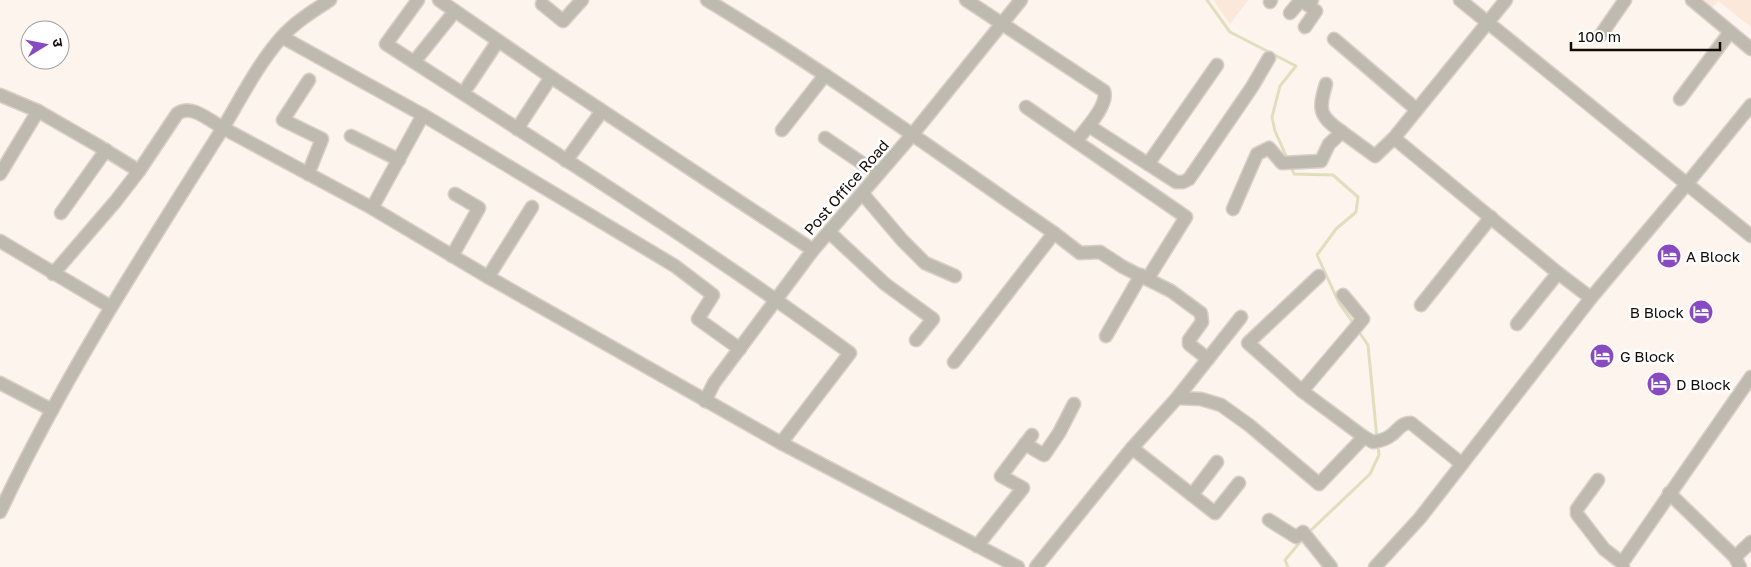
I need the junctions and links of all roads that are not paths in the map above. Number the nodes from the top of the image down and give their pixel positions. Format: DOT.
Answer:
graph roads {
  1 [pos="330,0"];
  2 [pos="418,0"];
  3 [pos="439,0"];
  4 [pos="582,0"];
  5 [pos="707,0"];
  6 [pos="966,0"];
  7 [pos="1021,0"];
  8 [pos="1460,0"];
  9 [pos="1506,0"];
  10 [pos="1625,0"];
  11 [pos="1692,0"];
  12 [pos="1310,2"];
  13 [pos="542,4"];
  14 [pos="455,11"];
  15 [pos="1290,13"];
  16 [pos="1487,22"];
  17 [pos="1002,24"];
  18 [pos="1305,27"];
  19 [pos="1730,32"];
  20 [pos="1600,36"];
  21 [pos="282,37"];
  22 [pos="1334,39"];
  23 [pos="498,41"];
  24 [pos="1751,49"];
  25 [pos="1269,58"];
  26 [pos="414,62"];
  27 [pos="1216,65"];
  28 [pos="825,76"];
  29 [pos="551,78"];
  30 [pos="309,80"];
  31 [pos="1326,84"];
  32 [pos="468,86"];
  33 [pos="0,95"];
  34 [pos="1680,99"];
  35 [pos="1751,105"];
  36 [pos="1026,107"];
  37 [pos="1416,109"];
  38 [pos="38,111"];
  39 [pos="602,111"];
  40 [pos="423,115"];
  41 [pos="1089,126"];
  42 [pos="223,128"];
  43 [pos="517,129"];
  44 [pos="782,130"];
  45 [pos="1342,132"];
  46 [pos="351,136"];
  47 [pos="912,136"];
  48 [pos="825,138"];
  49 [pos="1394,138"];
  50 [pos="1076,141"];
  51 [pos="106,150"];
  52 [pos="398,160"];
  53 [pos="566,161"];
  54 [pos="1148,164"];
  55 [pos="139,171"];
  56 [pos="0,174"];
  57 [pos="308,174"];
  58 [pos="878,174"];
  59 [pos="1686,185"];
  60 [pos="862,193"];
  61 [pos="455,194"];
  62 [pos="532,207"];
  63 [pos="372,208"];
  64 [pos="1232,209"];
  65 [pos="62,212"];
  66 [pos="1491,218"];
  67 [pos="829,232"];
  68 [pos="1054,233"];
  69 [pos="1751,236"];
  70 [pos="0,241"];
  71 [pos="813,250"];
  72 [pos="452,256"];
  73 [pos="1558,273"];
  74 [pos="53,274"];
  75 [pos="955,276"];
  76 [pos="1144,276"];
  77 [pos="1319,276"];
  78 [pos="488,277"];
  79 [pos="1343,295"];
  80 [pos="1591,298"];
  81 [pos="777,299"];
  82 [pos="1421,305"];
  83 [pos="110,307"];
  84 [pos="1241,317"];
  85 [pos="1518,324"];
  86 [pos="1106,336"];
  87 [pos="916,340"];
  88 [pos="740,349"];
  89 [pos="1208,359"];
  90 [pos="954,362"];
  91 [pos="1751,377"];
  92 [pos="0,383"];
  93 [pos="1302,391"];
  94 [pos="1177,398"];
  95 [pos="705,401"];
  96 [pos="1074,404"];
  97 [pos="52,410"];
  98 [pos="1373,439"];
  99 [pos="781,443"];
  100 [pos="1132,448"];
  101 [pos="1217,462"];
  102 [pos="1462,464"];
  103 [pos="1598,480"];
  104 [pos="1239,483"];
  105 [pos="1669,493"];
  106 [pos="1192,495"];
  107 [pos="0,512"];
  108 [pos="1269,520"];
  109 [pos="1751,542"];
  110 [pos="977,546"];
  111 [pos="1738,562"];
  112 [pos="1622,565"];
  113 [pos="1018,567"];
  114 [pos="1036,567"];
  115 [pos="1331,567"];
  116 [pos="1375,567"];
  1 -- 21 [label="street"];
  2 -- 26 [label="street"];
  3 -- 14 [label="street"];
  4 -- 13 [label="street"];
  5 -- 28 [label="street"];
  6 -- 17 [label="street"];
  7 -- 17 [label="street, Post Office Road"];
  8 -- 16 [label="street"];
  9 -- 16 [label="street"];
  10 -- 20 [label="street"];
  11 -- 19 [label="street"];
  12 -- 15 [label="street"];
  12 -- 18 [label="street"];
  14 -- 23 [label="street"];
  14 -- 26 [label="street"];
  16 -- 37 [label="street"];
  16 -- 59 [label="street"];
  17 -- 41 [label="street"];
  17 -- 47 [label="street, Post Office Road"];
  19 -- 24 [label="street"];
  19 -- 34 [label="street"];
  21 -- 40 [label="street"];
  21 -- 42 [label="street"];
  22 -- 37 [label="street"];
  23 -- 29 [label="street"];
  23 -- 32 [label="street"];
  25 -- 54 [label="street"];
  26 -- 43 [label="street"];
  27 -- 54 [label="street"];
  28 -- 44 [label="street"];
  28 -- 47 [label="street"];
  29 -- 39 [label="street"];
  29 -- 43 [label="street"];
  30 -- 57 [label="street"];
  31 -- 45 [label="street"];
  33 -- 38 [label="street"];
  35 -- 59 [label="street"];
  36 -- 50 [label="street"];
  37 -- 49 [label="street"];
  38 -- 51 [label="street"];
  38 -- 56 [label="street"];
  39 -- 53 [label="street"];
  39 -- 71 [label="street"];
  40 -- 52 [label="street"];
  40 -- 88 [label="street"];
  41 -- 50 [label="street"];
  41 -- 54 [label="street"];
  42 -- 55 [label="street"];
  42 -- 57 [label="street"];
  42 -- 83 [label="street"];
  43 -- 53 [label="street"];
  45 -- 49 [label="street"];
  45 -- 64 [label="street"];
  46 -- 52 [label="street"];
  47 -- 58 [label="street, Post Office Road"];
  47 -- 68 [label="street"];
  48 -- 58 [label="street"];
  49 -- 66 [label="street"];
  50 -- 76 [label="street"];
  51 -- 55 [label="street"];
  51 -- 65 [label="street"];
  52 -- 63 [label="street"];
  53 -- 81 [label="street"];
  55 -- 74 [label="street"];
  57 -- 63 [label="street"];
  58 -- 60 [label="street, Post Office Road"];
  59 -- 69 [label="street"];
  59 -- 80 [label="street"];
  60 -- 67 [label="street, Post Office Road"];
  60 -- 75 [label="street"];
  61 -- 72 [label="street"];
  62 -- 78 [label="street"];
  63 -- 72 [label="street"];
  66 -- 73 [label="street"];
  66 -- 82 [label="street"];
  67 -- 71 [label="street, Post Office Road"];
  67 -- 87 [label="street"];
  68 -- 76 [label="street"];
  68 -- 90 [label="street"];
  70 -- 74 [label="street"];
  71 -- 81 [label="street, Post Office Road"];
  72 -- 78 [label="street"];
  73 -- 80 [label="street"];
  73 -- 85 [label="street"];
  74 -- 83 [label="street"];
  76 -- 86 [label="street"];
  76 -- 89 [label="street"];
  77 -- 93 [label="street"];
  78 -- 95 [label="street"];
  79 -- 93 [label="street"];
  80 -- 102 [label="street"];
  81 -- 88 [label="street, Post Office Road"];
  81 -- 99 [label="street"];
  83 -- 97 [label="street"];
  84 -- 89 [label="street"];
  88 -- 95 [label="street, Post Office Road"];
  89 -- 94 [label="street"];
  91 -- 105 [label="street"];
  92 -- 97 [label="street"];
  93 -- 98 [label="street"];
  94 -- 98 [label="street"];
  94 -- 100 [label="street"];
  95 -- 99 [label="street"];
  96 -- 110 [label="street"];
  97 -- 107 [label="street"];
  98 -- 102 [label="street"];
  99 -- 110 [label="street"];
  100 -- 106 [label="street"];
  100 -- 114 [label="street"];
  101 -- 106 [label="street"];
  102 -- 116 [label="street"];
  103 -- 112 [label="street"];
  104 -- 106 [label="street"];
  105 -- 111 [label="street"];
  105 -- 112 [label="street"];
  108 -- 115 [label="street"];
  109 -- 111 [label="street"];
  110 -- 113 [label="street"];
}
